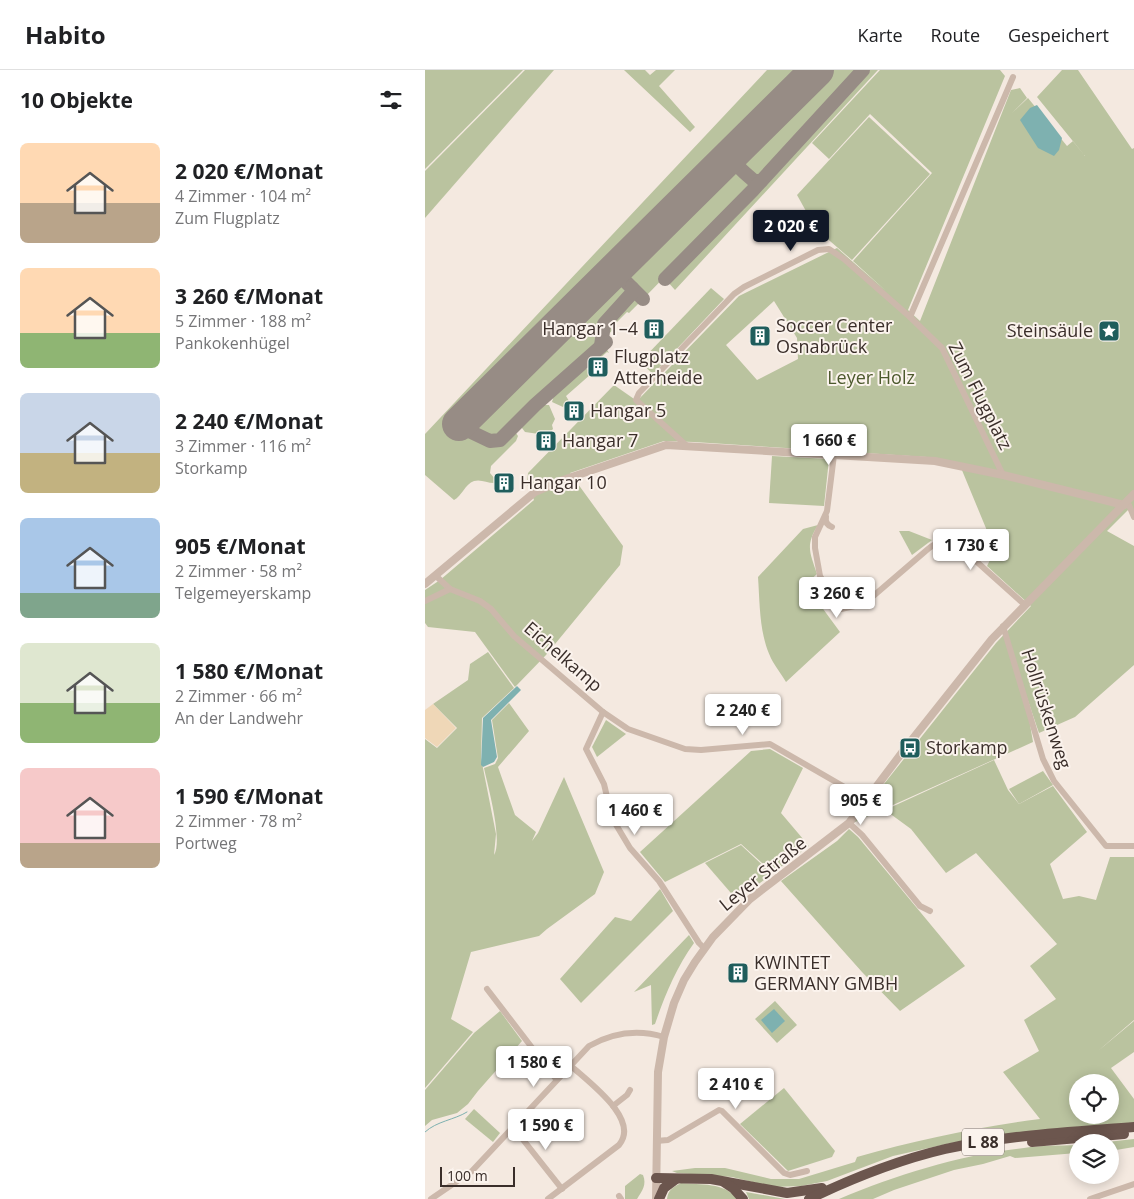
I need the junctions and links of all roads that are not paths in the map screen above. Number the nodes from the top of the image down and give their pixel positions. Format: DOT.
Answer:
graph roads {
  1 [pos="1013,77"];
  2 [pos="910,317"];
  3 [pos="687,446"];
  4 [pos="834,456"];
  5 [pos="1003,475"];
  6 [pos="1134,494"];
  7 [pos="1129,506"];
  8 [pos="826,516"];
  9 [pos="1134,518"];
  10 [pos="833,527"];
  11 [pos="436,576"];
  12 [pos="425,584"];
  13 [pos="450,589"];
  14 [pos="425,601"];
  15 [pos="1025,605"];
  16 [pos="1003,626"];
  17 [pos="603,712"];
  18 [pos="867,800"];
  19 [pos="849,823"];
  20 [pos="1134,846"];
  21 [pos="930,911"];
  22 [pos="705,948"];
  23 [pos="487,988"];
  24 [pos="664,1037"];
  25 [pos="570,1065"];
  26 [pos="556,1079"];
  27 [pos="631,1090"];
  28 [pos="613,1106"];
  29 [pos="1134,1126"];
  30 [pos="513,1127"];
  31 [pos="1134,1133"];
  32 [pos="656,1141"];
  33 [pos="807,1171"];
  34 [pos="656,1178"];
  35 [pos="676,1179"];
  36 [pos="721,1181"];
  37 [pos="845,1182"];
  38 [pos="1134,1184"];
  39 [pos="562,1189"];
  40 [pos="431,1199"];
  41 [pos="548,1199"];
  42 [pos="657,1199"];
  43 [pos="743,1199"];
  44 [pos="809,1199"];
  45 [pos="825,1199"];
  46 [pos="1090,1199"];
  1 -- 2 [label="street"];
  2 -- 3 [label="street, Zum Flugplatz"];
  2 -- 5 [label="street, Zum Flugplatz"];
  3 -- 4 [label="street, Zum Flugplatz"];
  3 -- 11 [label="street, Zum Flugplatz"];
  4 -- 5 [label="street, Zum Flugplatz"];
  4 -- 8 [label="street"];
  5 -- 7 [label="street, Zum Flugplatz"];
  6 -- 7 [label="street, Leyer Straße"];
  7 -- 9 [label="street"];
  7 -- 15 [label="street, Leyer Straße"];
  8 -- 10 [label="street"];
  8 -- 15 [label="street"];
  11 -- 12 [label="street, Zum Flugplatz"];
  11 -- 13 [label="street, Eichelkamp"];
  13 -- 14 [label="street"];
  13 -- 17 [label="street, Eichelkamp"];
  15 -- 16 [label="street, Leyer Straße"];
  16 -- 18 [label="street, Leyer Straße"];
  16 -- 20 [label="street, Hollrüskenweg"];
  17 -- 18 [label="street"];
  17 -- 22 [label="street, Eichelkamp"];
  18 -- 19 [label="street, Leyer Straße"];
  19 -- 21 [label="street"];
  19 -- 22 [label="street, Leyer Straße"];
  22 -- 24 [label="street, Leyer Straße"];
  23 -- 26 [label="street"];
  24 -- 25 [label="street"];
  24 -- 32 [label="street, Leyer Straße"];
  25 -- 26 [label="street"];
  25 -- 28 [label="street"];
  26 -- 30 [label="street"];
  27 -- 28 [label="street"];
  28 -- 39 [label="street"];
  29 -- 37 [label="highway, L 88"];
  30 -- 39 [label="street"];
  30 -- 40 [label="street"];
  31 -- 45 [label="highway, L 88"];
  32 -- 33 [label="street"];
  32 -- 34 [label="street, Leyer Straße"];
  34 -- 35 [label="highway"];
  34 -- 42 [label="street, Leyer Straße"];
  35 -- 36 [label="highway"];
  35 -- 42 [label="highway"];
  36 -- 37 [label="highway"];
  36 -- 43 [label="highway"];
  37 -- 44 [label="highway, L 88"];
  38 -- 46 [label="street"];
  39 -- 41 [label="street"];
}
